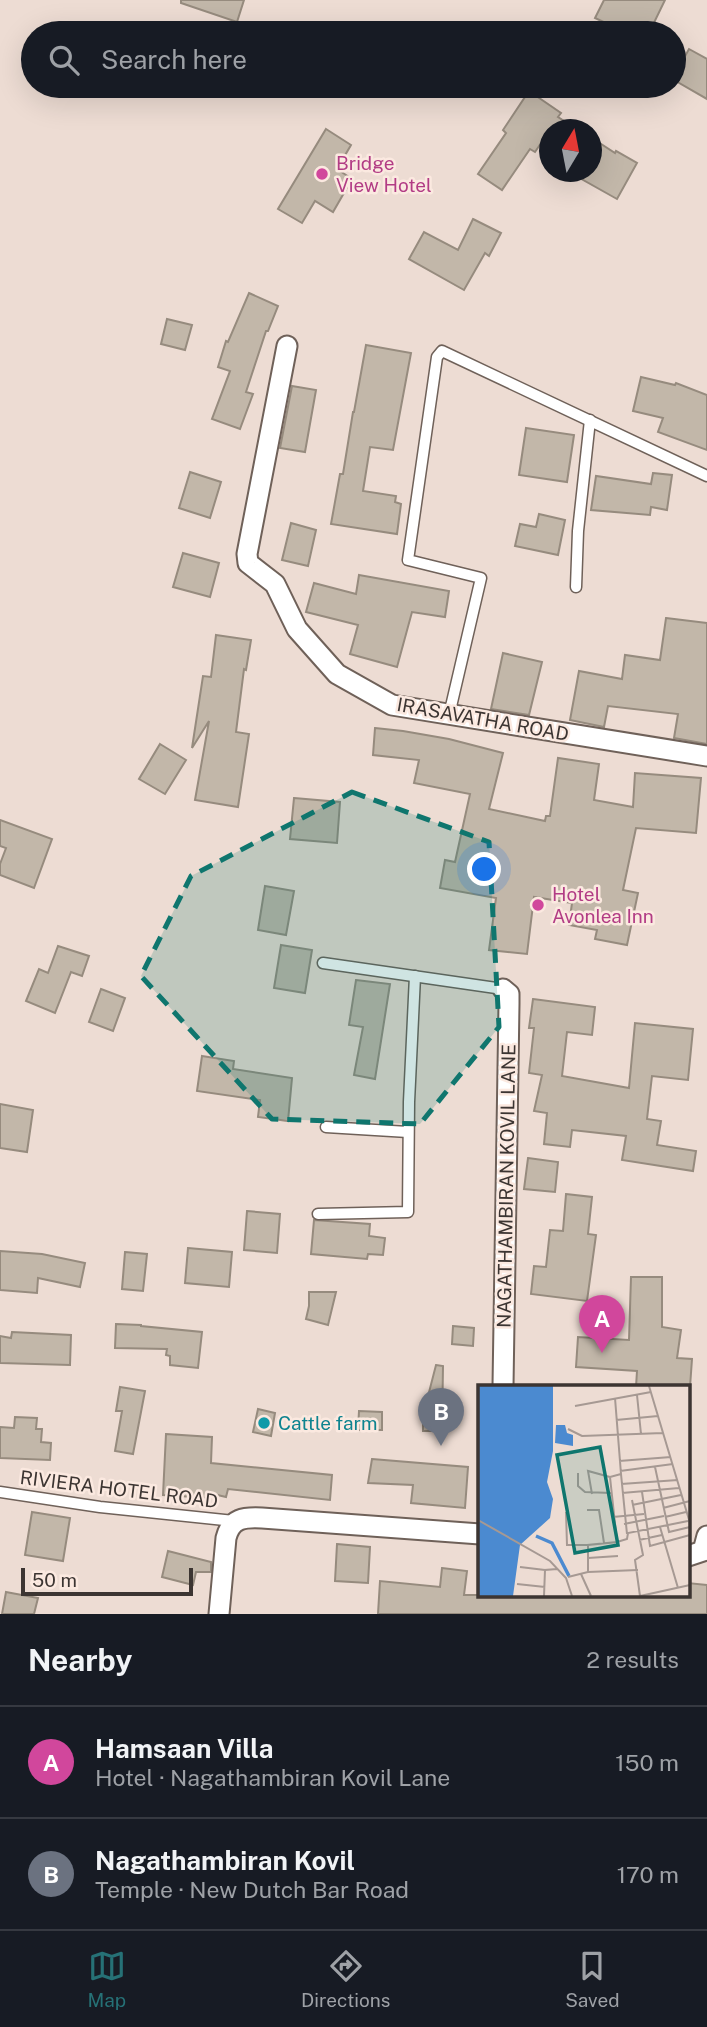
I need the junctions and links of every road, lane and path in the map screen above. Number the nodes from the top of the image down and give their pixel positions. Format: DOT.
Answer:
graph roads {
  1 [pos="287,346"];
  2 [pos="590,420"];
  3 [pos="707,477"];
  4 [pos="576,587"];
  5 [pos="450,715"];
  6 [pos="707,756"];
  7 [pos="323,963"];
  8 [pos="415,976"];
  9 [pos="503,989"];
  10 [pos="326,1127"];
  11 [pos="408,1132"];
  12 [pos="318,1214"];
  13 [pos="503,1385"];
  14 [pos="0,1492"];
  15 [pos="234,1521"];
  16 [pos="478,1534"];
  17 [pos="219,1614"];
  1 -- 5 [label="street, IRASAVATHA ROAD"];
  2 -- 3 [label="lane"];
  2 -- 4 [label="lane"];
  2 -- 5 [label="lane"];
  5 -- 6 [label="street, IRASAVATHA ROAD"];
  7 -- 8 [label="lane"];
  8 -- 9 [label="lane"];
  8 -- 11 [label="lane"];
  9 -- 13 [label="street, NAGATHAMBIRAN KOVIL LANE"];
  10 -- 11 [label="lane"];
  11 -- 12 [label="lane"];
  14 -- 15 [label="lane, RIVIERA HOTEL ROAD"];
  15 -- 16 [label="street"];
  15 -- 17 [label="street"];
}
